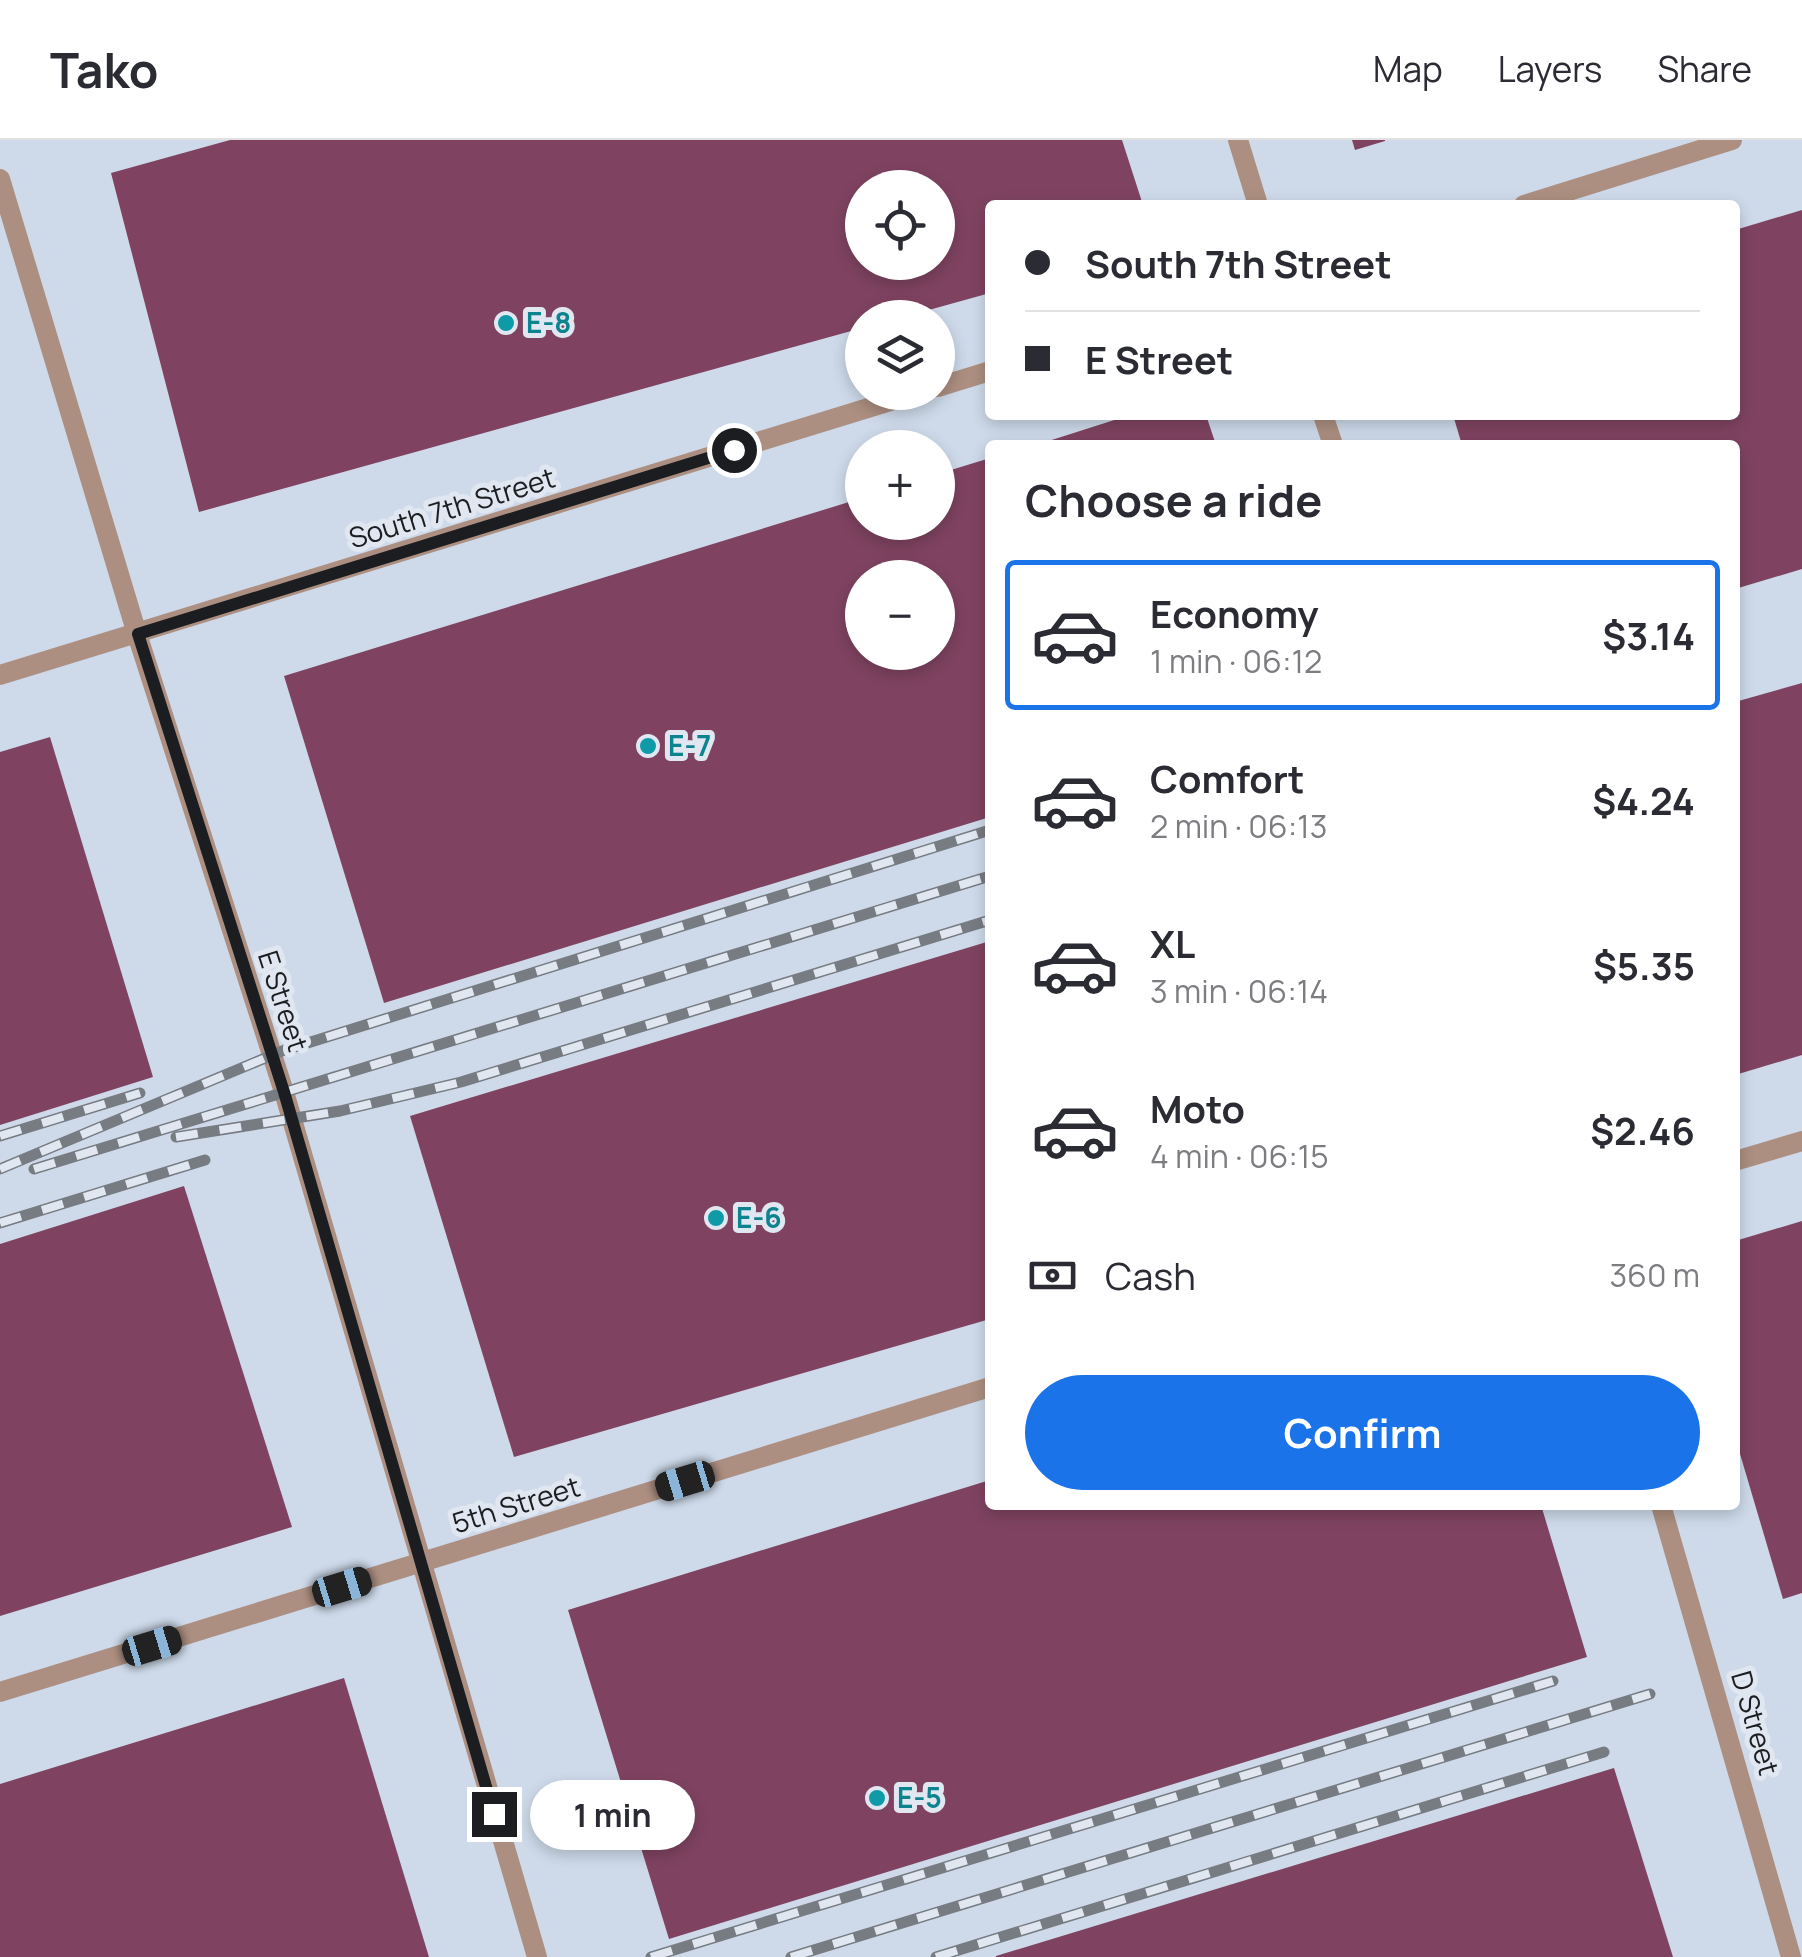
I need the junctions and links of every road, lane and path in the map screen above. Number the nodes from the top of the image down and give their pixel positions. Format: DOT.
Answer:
graph roads {
  1 [pos="1238,140"];
  2 [pos="1732,140"];
  3 [pos="0,179"];
  4 [pos="1256,200"];
  5 [pos="1540,200"];
  6 [pos="985,373"];
  7 [pos="955,382"];
  8 [pos="862,410"];
  9 [pos="138,634"];
  10 [pos="0,675"];
  11 [pos="1802,1142"];
  12 [pos="1740,1160"];
  13 [pos="985,1389"];
  14 [pos="1662,1510"];
  15 [pos="418,1564"];
  16 [pos="0,1692"];
  17 [pos="537,1957"];
  18 [pos="1791,1957"];
  1 -- 4 [label="lane"];
  2 -- 5 [label="lane"];
  3 -- 9 [label="lane, E Street"];
  6 -- 7 [label="lane"];
  8 -- 9 [label="lane, South 7th Street"];
  9 -- 10 [label="lane, South 7th Street"];
  9 -- 15 [label="lane, E Street"];
  11 -- 12 [label="lane"];
  13 -- 15 [label="lane, 5th Street"];
  14 -- 18 [label="lane, D Street"];
  15 -- 16 [label="lane, 5th Street"];
  15 -- 17 [label="lane, E Street"];
}
